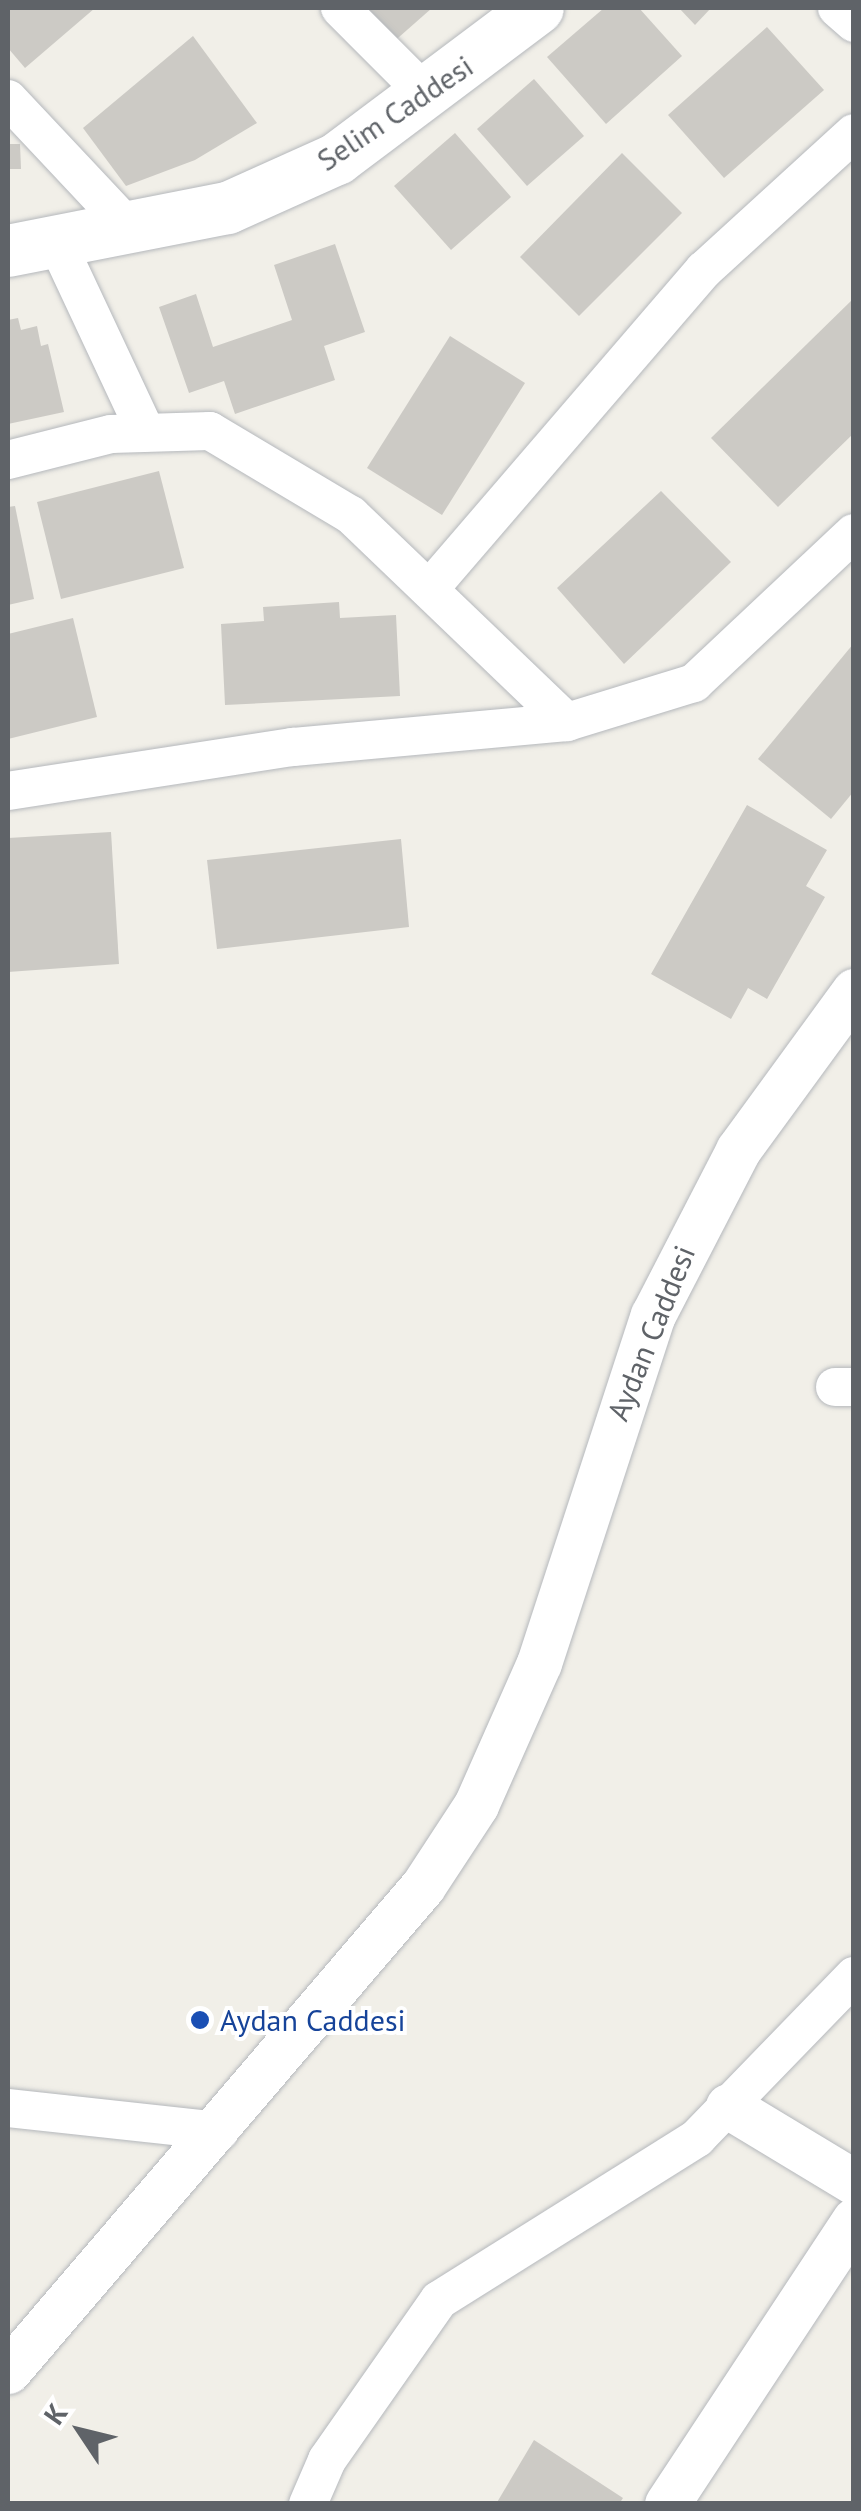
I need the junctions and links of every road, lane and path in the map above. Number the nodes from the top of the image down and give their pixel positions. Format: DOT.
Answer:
graph roads {
  1 [pos="340,8"];
  2 [pos="538,8"];
  3 [pos="837,8"];
  4 [pos="854,23"];
  5 [pos="426,94"];
  6 [pos="8,99"];
  7 [pos="854,133"];
  8 [pos="131,230"];
  9 [pos="59,247"];
  10 [pos="8,250"];
  11 [pos="146,432"];
  12 [pos="8,460"];
  13 [pos="854,533"];
  14 [pos="432,586"];
  15 [pos="567,722"];
  16 [pos="8,791"];
  17 [pos="854,991"];
  18 [pos="854,1976"];
  19 [pos="728,2106"];
  20 [pos="8,2108"];
  21 [pos="220,2132"];
  22 [pos="854,2182"];
  23 [pos="854,2220"];
  24 [pos="8,2371"];
  25 [pos="308,2504"];
  26 [pos="667,2504"];
  1 -- 5 [label="street"];
  2 -- 5 [label="main road, Selim Caddesi"];
  3 -- 4 [label="street"];
  5 -- 8 [label="main road, Selim Caddesi"];
  6 -- 8 [label="street"];
  7 -- 14 [label="street"];
  8 -- 9 [label="main road, Selim Caddesi"];
  9 -- 10 [label="main road, Selim Caddesi"];
  9 -- 11 [label="street"];
  11 -- 12 [label="street"];
  11 -- 14 [label="street"];
  13 -- 15 [label="street"];
  14 -- 15 [label="street"];
  15 -- 16 [label="street"];
  17 -- 21 [label="street, Aydan Caddesi"];
  18 -- 19 [label="street"];
  19 -- 22 [label="street"];
  19 -- 25 [label="street"];
  20 -- 21 [label="street"];
  21 -- 24 [label="street, Aydan Caddesi"];
  23 -- 26 [label="street"];
}
